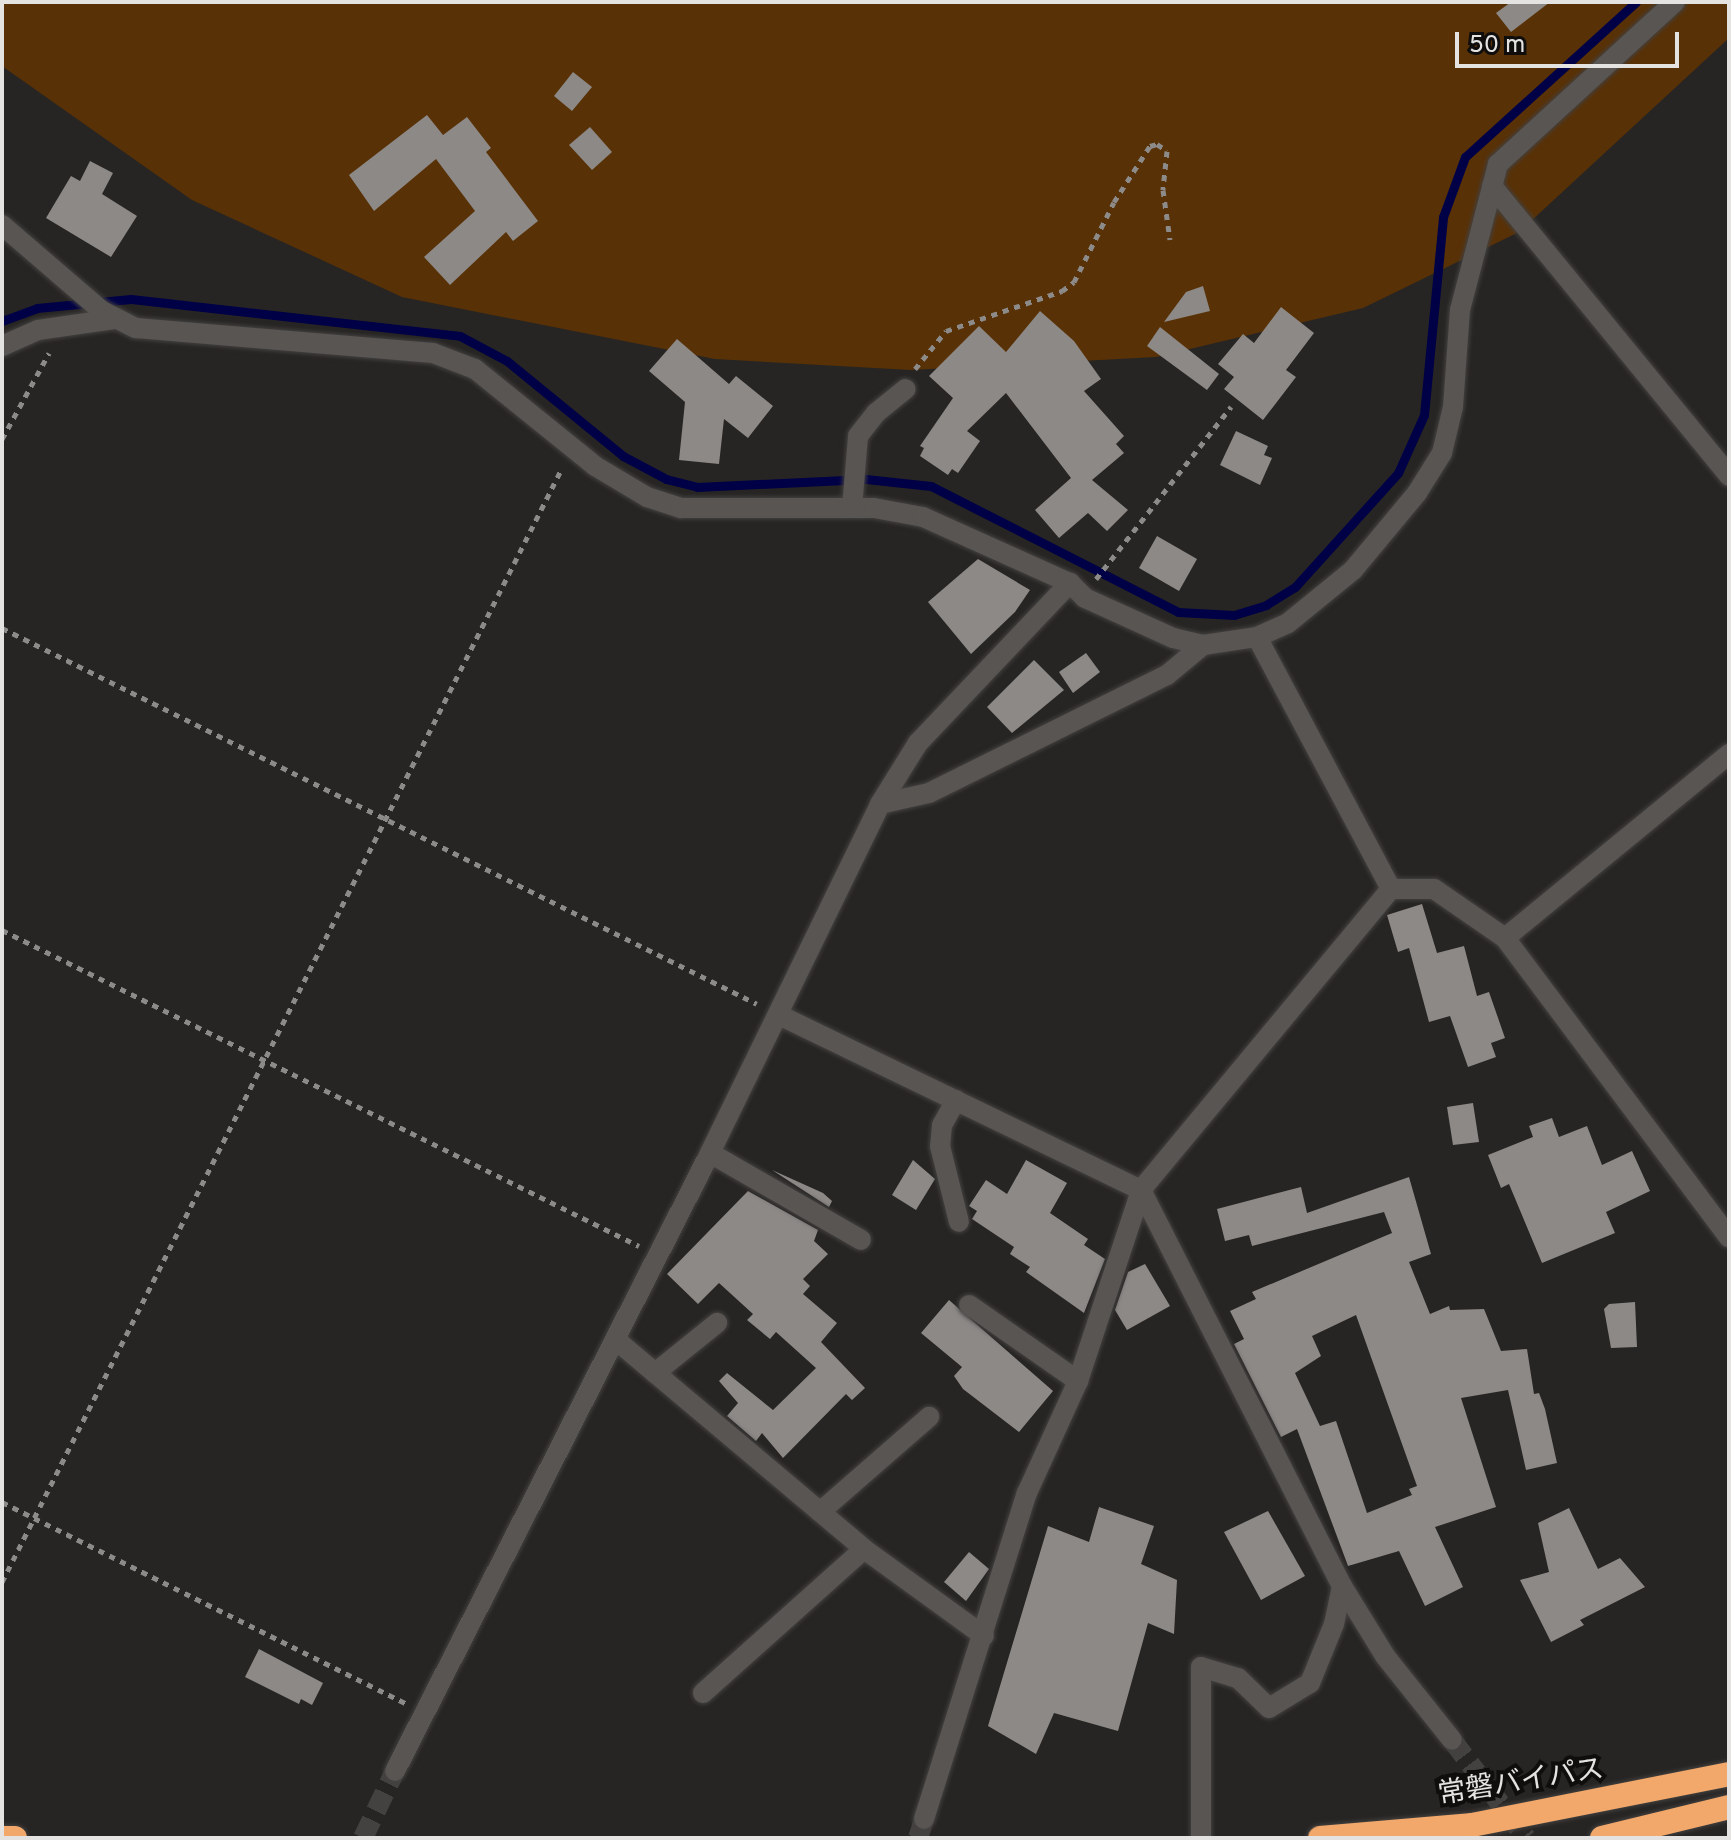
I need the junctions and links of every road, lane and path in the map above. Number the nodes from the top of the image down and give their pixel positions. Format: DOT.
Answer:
graph roads {
  1 [pos="1675,2"];
  2 [pos="1492,186"];
  3 [pos="2,225"];
  4 [pos="1170,240"];
  5 [pos="108,315"];
  6 [pos="63,327"];
  7 [pos="2,346"];
  8 [pos="906,389"];
  9 [pos="1231,407"];
  10 [pos="2,439"];
  11 [pos="573,447"];
  12 [pos="1729,476"];
  13 [pos="852,501"];
  14 [pos="1107,561"];
  15 [pos="1070,583"];
  16 [pos="2,628"];
  17 [pos="1257,637"];
  18 [pos="1203,645"];
  19 [pos="1729,754"];
  20 [pos="880,804"];
  21 [pos="381,820"];
  22 [pos="1391,889"];
  23 [pos="2,930"];
  24 [pos="1505,938"];
  25 [pos="779,1015"];
  26 [pos="262,1059"];
  27 [pos="956,1100"];
  28 [pos="710,1153"];
  29 [pos="1141,1190"];
  30 [pos="959,1222"];
  31 [pos="1729,1237"];
  32 [pos="861,1240"];
  33 [pos="658,1256"];
  34 [pos="969,1305"];
  35 [pos="717,1323"];
  36 [pos="616,1340"];
  37 [pos="655,1373"];
  38 [pos="1078,1381"];
  39 [pos="929,1417"];
  40 [pos="2,1502"];
  41 [pos="820,1512"];
  42 [pos="33,1517"];
  43 [pos="864,1549"];
  44 [pos="2,1582"];
  45 [pos="1342,1586"];
  46 [pos="984,1636"];
  47 [pos="703,1693"];
  48 [pos="426,1713"];
  49 [pos="1452,1740"];
  50 [pos="395,1771"];
  51 [pos="1729,1774"];
  52 [pos="1729,1807"];
  53 [pos="924,1819"];
  54 [pos="2,1838"];
  55 [pos="15,1838"];
  56 [pos="1201,1838"];
  57 [pos="1320,1838"];
  58 [pos="1602,1838"];
  1 -- 2 [label="street"];
  2 -- 12 [label="street"];
  2 -- 17 [label="street"];
  3 -- 5 [label="street"];
  4 -- 8 [label="path"];
  5 -- 6 [label="street"];
  5 -- 11 [label="street"];
  6 -- 7 [label="street"];
  6 -- 10 [label="path"];
  8 -- 13 [label="street"];
  9 -- 14 [label="path"];
  11 -- 13 [label="street"];
  11 -- 21 [label="path"];
  13 -- 15 [label="street"];
  15 -- 18 [label="street"];
  15 -- 20 [label="street"];
  16 -- 21 [label="path"];
  17 -- 18 [label="street"];
  17 -- 22 [label="street"];
  18 -- 20 [label="street"];
  19 -- 24 [label="street"];
  20 -- 25 [label="street"];
  21 -- 25 [label="path"];
  21 -- 26 [label="path"];
  22 -- 24 [label="street"];
  22 -- 29 [label="street"];
  23 -- 26 [label="path"];
  24 -- 31 [label="street"];
  25 -- 27 [label="street"];
  25 -- 28 [label="street"];
  26 -- 33 [label="path"];
  26 -- 42 [label="path"];
  27 -- 29 [label="street"];
  27 -- 30 [label="street"];
  28 -- 32 [label="street"];
  28 -- 33 [label="street"];
  29 -- 38 [label="street"];
  29 -- 45 [label="street"];
  33 -- 36 [label="street"];
  34 -- 38 [label="street"];
  35 -- 37 [label="street"];
  36 -- 37 [label="street"];
  36 -- 48 [label="street"];
  37 -- 41 [label="street"];
  38 -- 46 [label="street"];
  39 -- 41 [label="street"];
  40 -- 42 [label="path"];
  41 -- 43 [label="street"];
  42 -- 44 [label="path"];
  42 -- 48 [label="path"];
  43 -- 46 [label="street"];
  43 -- 47 [label="street"];
  45 -- 49 [label="street"];
  45 -- 56 [label="street"];
  46 -- 53 [label="street"];
  48 -- 50 [label="street"];
  51 -- 57 [label="highway, 常磐バイパス"];
  52 -- 58 [label="highway"];
  54 -- 55 [label="highway"];
}
